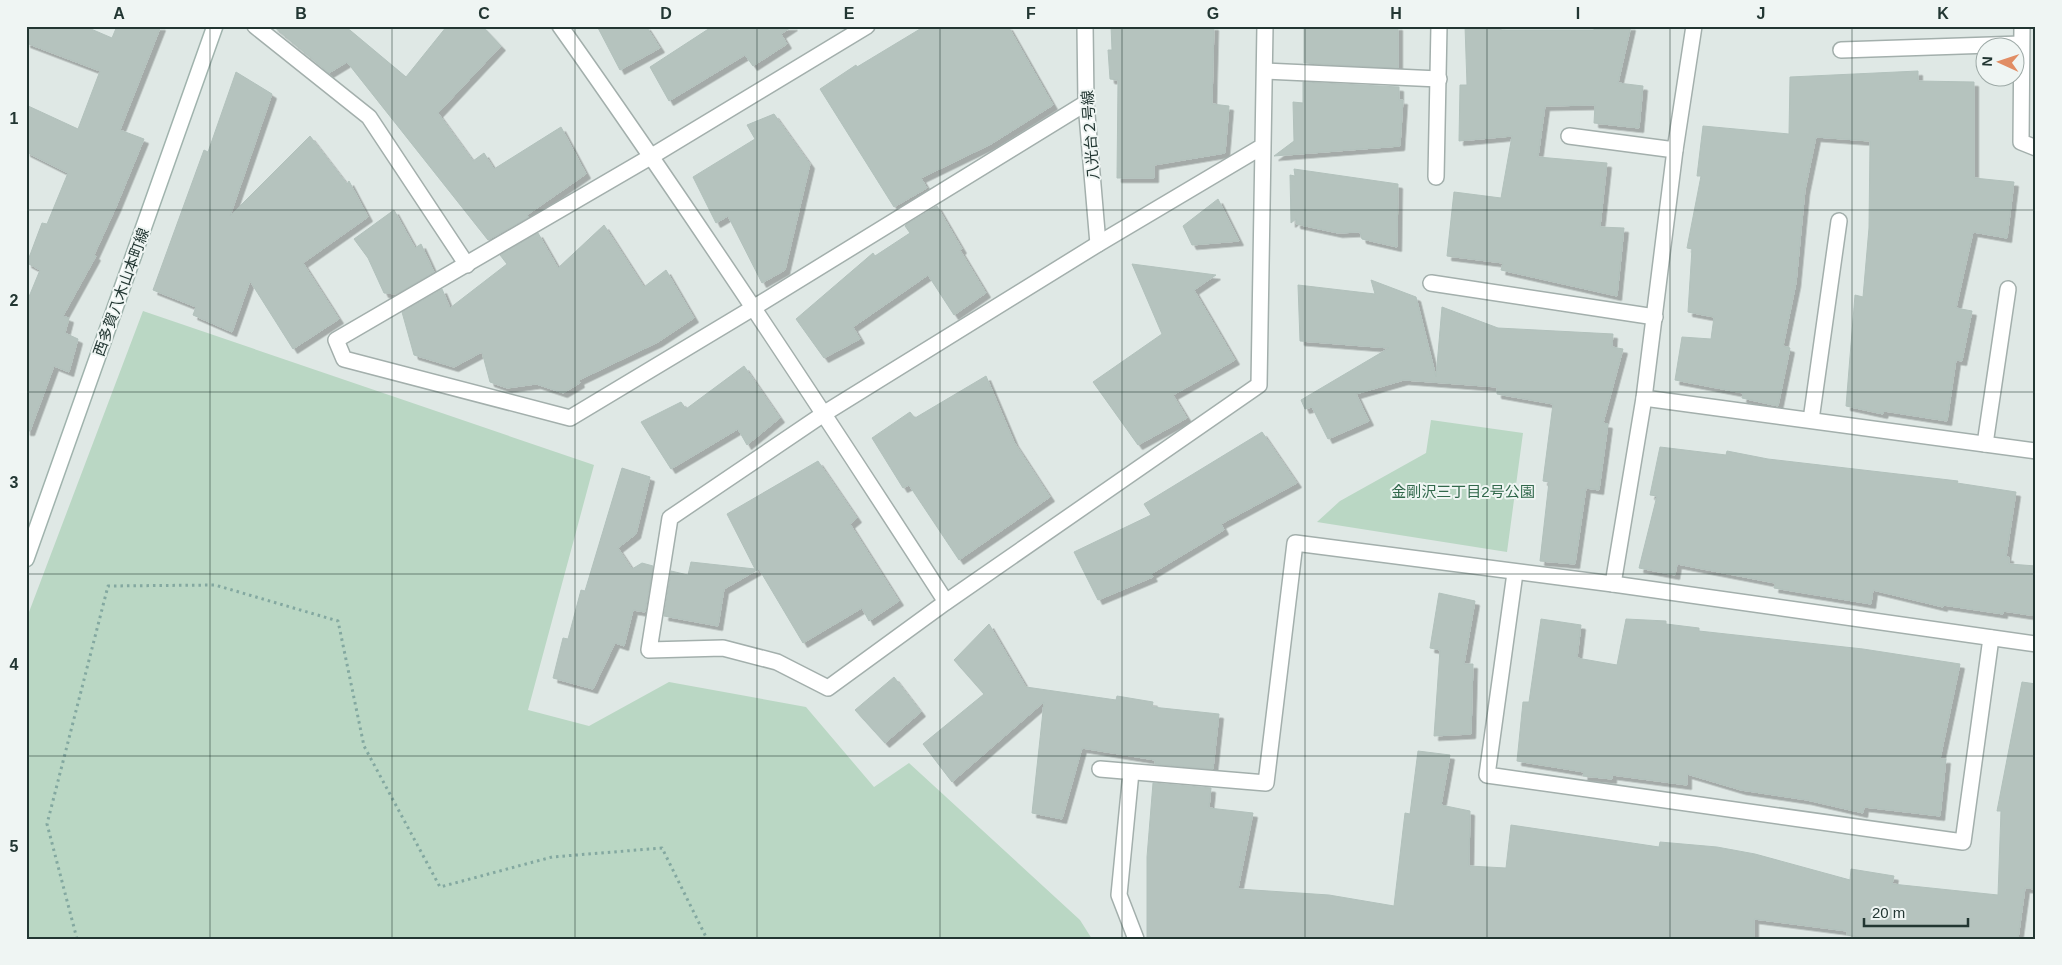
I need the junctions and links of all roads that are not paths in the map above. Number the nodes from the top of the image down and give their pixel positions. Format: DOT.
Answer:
graph roads {
  1 [pos="215,26"];
  2 [pos="255,26"];
  3 [pos="560,26"];
  4 [pos="867,26"];
  5 [pos="1085,26"];
  6 [pos="1265,26"];
  7 [pos="1439,26"];
  8 [pos="1694,26"];
  9 [pos="1974,46"];
  10 [pos="1841,50"];
  11 [pos="1265,71"];
  12 [pos="1439,79"];
  13 [pos="2021,88"];
  14 [pos="1086,103"];
  15 [pos="1569,136"];
  16 [pos="1262,146"];
  17 [pos="2036,148"];
  18 [pos="1675,150"];
  19 [pos="652,156"];
  20 [pos="1436,177"];
  21 [pos="1839,221"];
  22 [pos="1098,244"];
  23 [pos="466,265"];
  24 [pos="1431,283"];
  25 [pos="2008,289"];
  26 [pos="753,308"];
  27 [pos="1656,317"];
  28 [pos="1644,398"];
  29 [pos="825,413"];
  30 [pos="1811,420"];
  31 [pos="1985,444"];
  32 [pos="2036,451"];
  33 [pos="26,559"];
  34 [pos="1515,572"];
  35 [pos="1613,584"];
  36 [pos="946,602"];
  37 [pos="1991,638"];
  38 [pos="2036,644"];
  39 [pos="1100,769"];
  40 [pos="1131,772"];
  41 [pos="1136,939"];
  1 -- 33 [label="street, 西多賀八木山本町線"];
  2 -- 23 [label="street"];
  3 -- 19 [label="street"];
  4 -- 19 [label="street"];
  5 -- 14 [label="street, 八光台２号線"];
  6 -- 11 [label="street"];
  7 -- 12 [label="street"];
  8 -- 18 [label="street"];
  9 -- 10 [label="street"];
  11 -- 12 [label="street"];
  11 -- 16 [label="street"];
  12 -- 20 [label="street"];
  13 -- 17 [label="street"];
  14 -- 22 [label="street, 八光台２号線"];
  14 -- 26 [label="street"];
  15 -- 18 [label="street"];
  16 -- 22 [label="street"];
  16 -- 36 [label="street"];
  18 -- 27 [label="street"];
  19 -- 23 [label="street"];
  19 -- 26 [label="street"];
  21 -- 30 [label="street"];
  22 -- 29 [label="street"];
  23 -- 26 [label="street"];
  24 -- 27 [label="street"];
  25 -- 31 [label="street"];
  26 -- 29 [label="street"];
  27 -- 28 [label="street"];
  28 -- 30 [label="street"];
  28 -- 35 [label="street"];
  29 -- 36 [label="street"];
  29 -- 36 [label="street"];
  30 -- 31 [label="street"];
  31 -- 32 [label="street"];
  34 -- 35 [label="street"];
  34 -- 37 [label="street"];
  34 -- 40 [label="street"];
  35 -- 37 [label="street"];
  37 -- 38 [label="street"];
  39 -- 40 [label="street"];
  40 -- 41 [label="street"];
}
